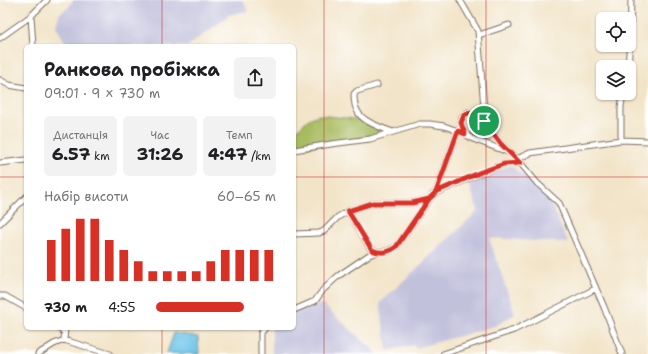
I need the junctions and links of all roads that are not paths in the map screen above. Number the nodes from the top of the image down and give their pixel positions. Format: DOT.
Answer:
graph roads {
  1 [pos="46,0"];
  2 [pos="460,0"];
  3 [pos="631,0"];
  4 [pos="31,16"];
  5 [pos="508,25"];
  6 [pos="479,35"];
  7 [pos="0,38"];
  8 [pos="33,44"];
  9 [pos="628,60"];
  10 [pos="0,80"];
  11 [pos="377,85"];
  12 [pos="24,88"];
  13 [pos="622,100"];
  14 [pos="484,121"];
  15 [pos="458,131"];
  16 [pos="393,132"];
  17 [pos="465,134"];
  18 [pos="621,140"];
  19 [pos="648,140"];
  20 [pos="296,150"];
  21 [pos="510,153"];
  22 [pos="24,160"];
  23 [pos="518,161"];
  24 [pos="0,164"];
  25 [pos="436,192"];
  26 [pos="24,199"];
  27 [pos="429,199"];
  28 [pos="348,211"];
  29 [pos="0,222"];
  30 [pos="296,234"];
  31 [pos="377,252"];
  32 [pos="595,289"];
  33 [pos="0,296"];
  34 [pos="24,307"];
  35 [pos="296,309"];
  36 [pos="65,330"];
  37 [pos="263,330"];
  38 [pos="64,340"];
  39 [pos="38,354"];
  40 [pos="110,354"];
  41 [pos="261,354"];
  42 [pos="443,354"];
  43 [pos="622,354"];
  1 -- 4 [label="street"];
  2 -- 6 [label="street"];
  3 -- 9 [label="street"];
  4 -- 7 [label="street"];
  4 -- 8 [label="street"];
  5 -- 6 [label="street"];
  6 -- 14 [label="street"];
  10 -- 12 [label="street"];
  11 -- 16 [label="street"];
  13 -- 18 [label="street"];
  14 -- 17 [label="street"];
  14 -- 21 [label="street"];
  15 -- 16 [label="street"];
  15 -- 17 [label="street"];
  15 -- 25 [label="street"];
  16 -- 20 [label="street"];
  17 -- 21 [label="street"];
  18 -- 19 [label="street"];
  18 -- 23 [label="street"];
  21 -- 23 [label="street"];
  22 -- 24 [label="street"];
  23 -- 25 [label="street"];
  23 -- 32 [label="street"];
  25 -- 27 [label="street"];
  26 -- 29 [label="street"];
  27 -- 28 [label="street"];
  27 -- 31 [label="street"];
  28 -- 30 [label="street"];
  28 -- 31 [label="street"];
  31 -- 35 [label="street"];
  32 -- 42 [label="street"];
  32 -- 43 [label="street"];
  33 -- 34 [label="street"];
  36 -- 38 [label="street"];
  37 -- 41 [label="street"];
  38 -- 39 [label="street"];
  38 -- 40 [label="street"];
}
